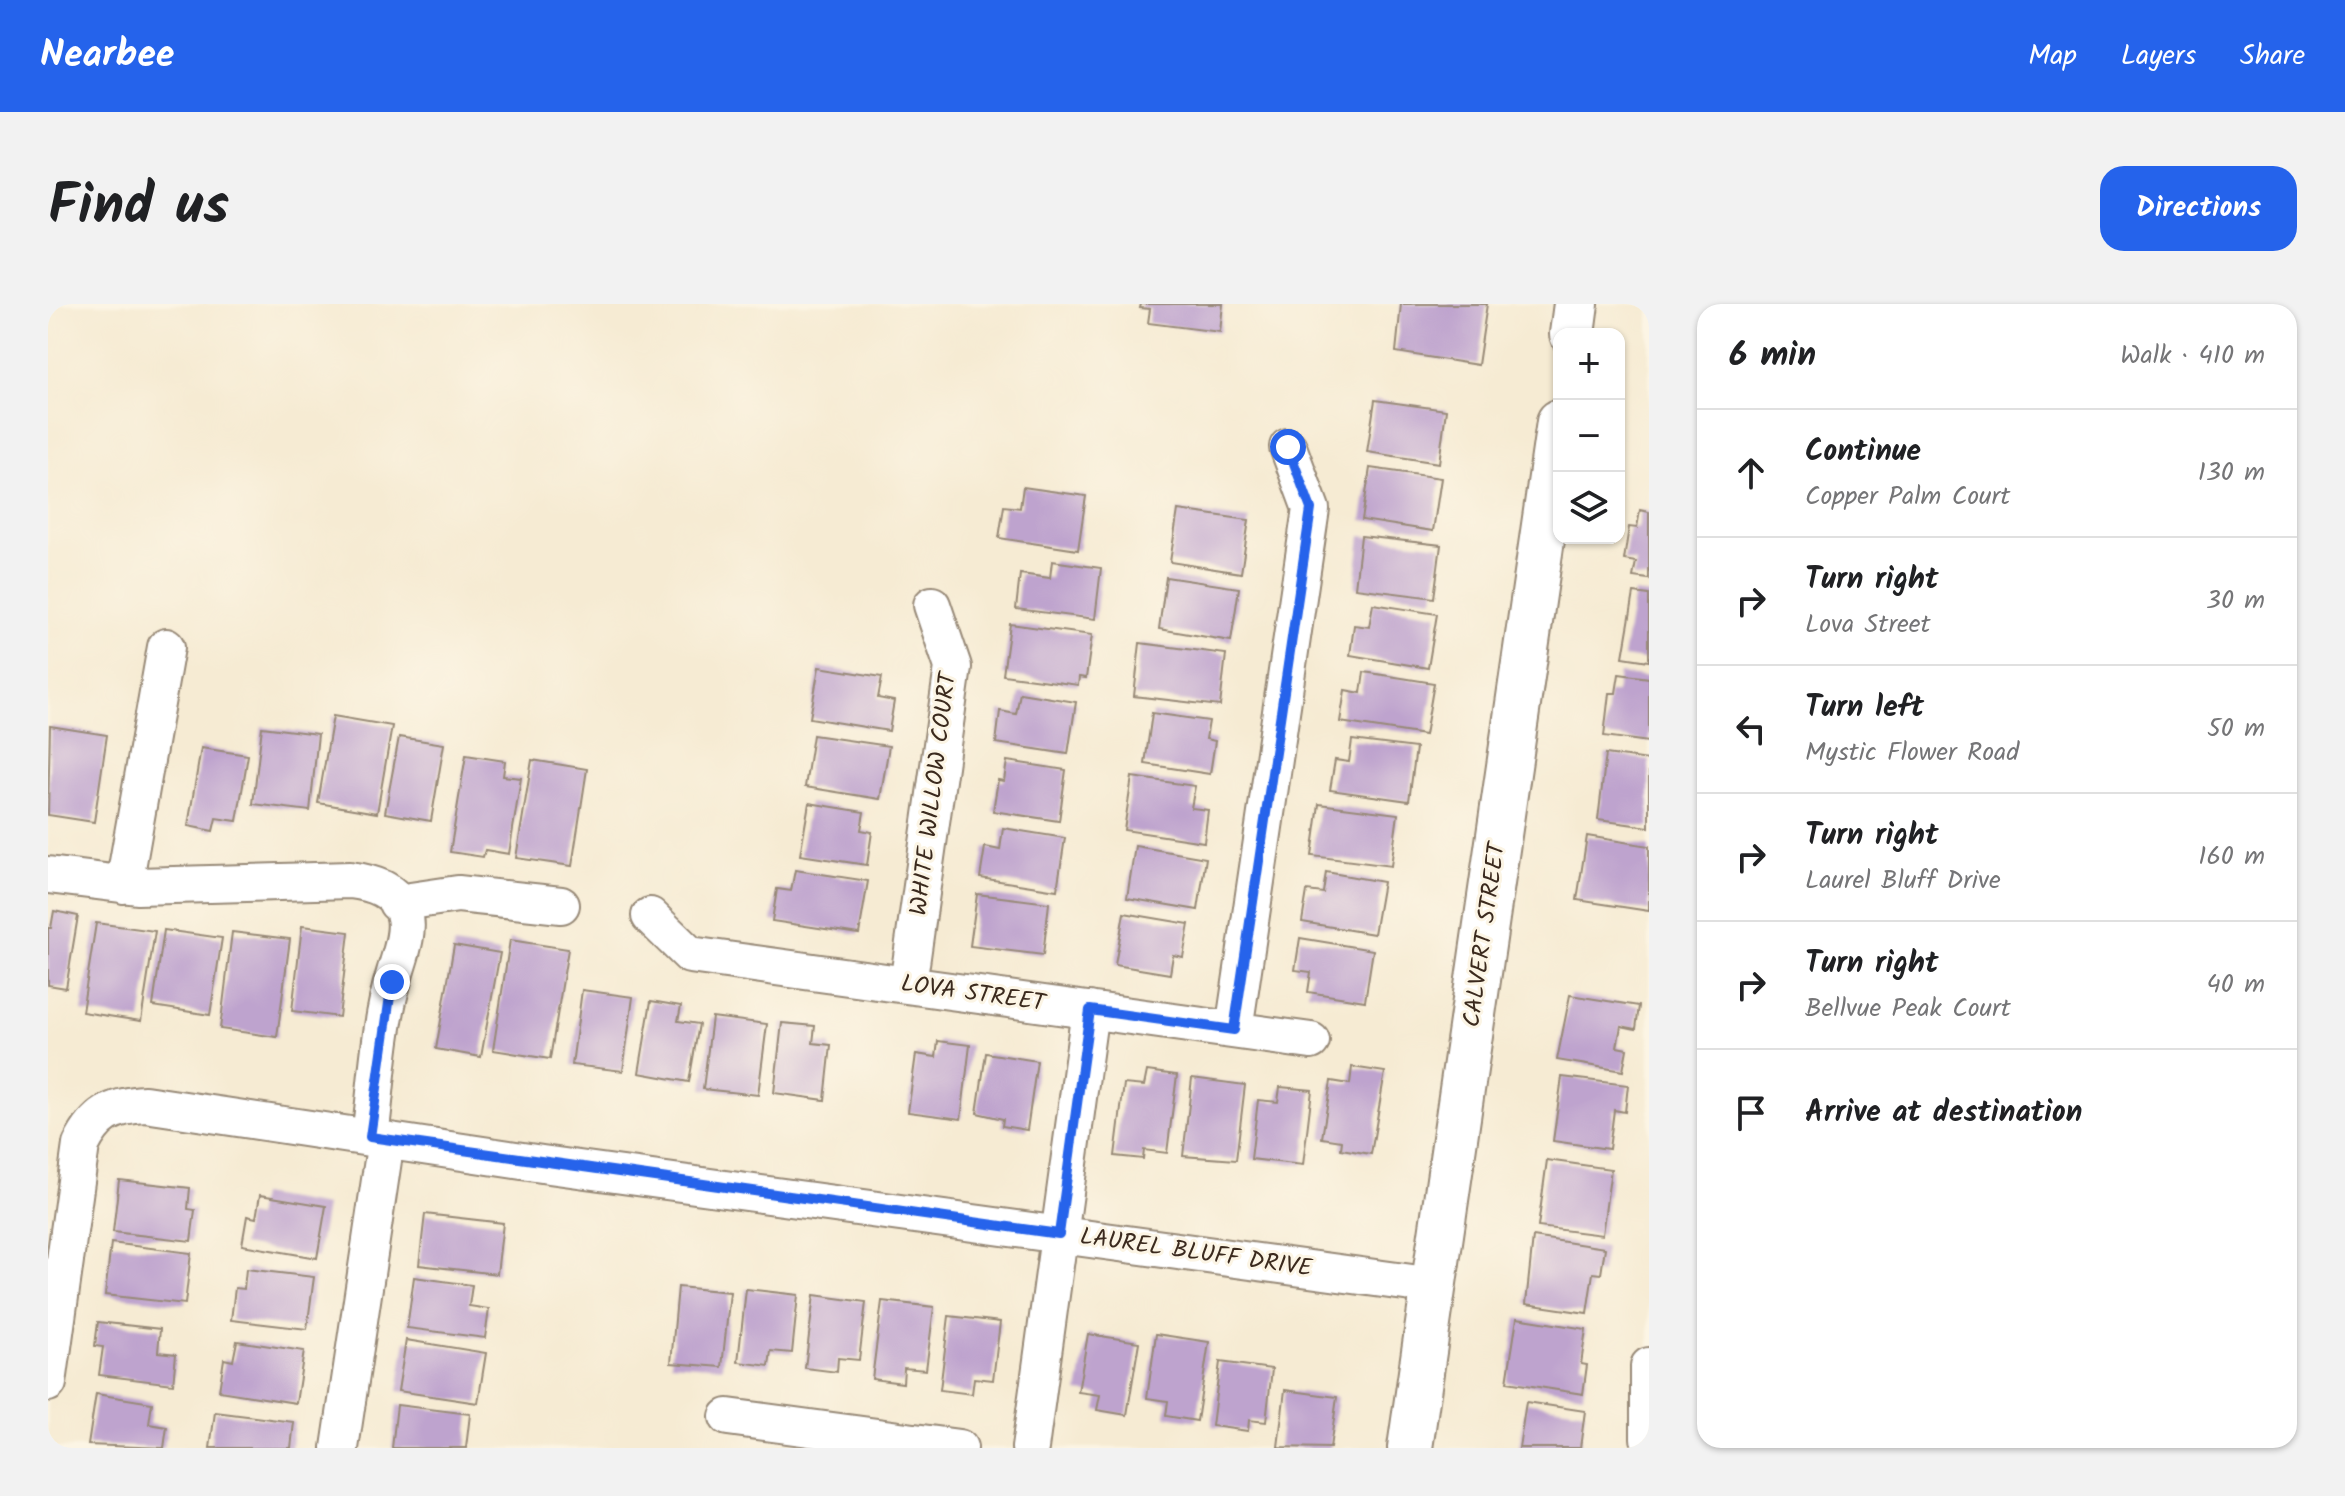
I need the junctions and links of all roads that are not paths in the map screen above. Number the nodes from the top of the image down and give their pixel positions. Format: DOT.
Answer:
graph roads {
  1 [pos="1576,304"];
  2 [pos="1573,328"];
  3 [pos="1288,447"];
  4 [pos="1553,463"];
  5 [pos="932,605"];
  6 [pos="166,647"];
  7 [pos="48,875"];
  8 [pos="124,885"];
  9 [pos="397,903"];
  10 [pos="561,905"];
  11 [pos="650,916"];
  12 [pos="908,985"];
  13 [pos="1090,1010"];
  14 [pos="1234,1030"];
  15 [pos="1311,1041"];
  16 [pos="378,1139"];
  17 [pos="1059,1234"];
  18 [pos="1434,1286"];
  19 [pos="1649,1366"];
  20 [pos="48,1383"];
  21 [pos="728,1417"];
  22 [pos="1649,1438"];
  23 [pos="845,1440"];
  24 [pos="340,1448"];
  25 [pos="959,1448"];
  26 [pos="1030,1448"];
  27 [pos="1410,1448"];
  1 -- 2 [label="street"];
  3 -- 14 [label="street"];
  4 -- 18 [label="street, CALVERT STREET"];
  5 -- 12 [label="street, WHITE WILLOW COURT"];
  6 -- 8 [label="street"];
  7 -- 8 [label="street"];
  8 -- 9 [label="street"];
  9 -- 10 [label="street"];
  9 -- 16 [label="street"];
  11 -- 12 [label="street, LOVA STREET"];
  12 -- 13 [label="street, LOVA STREET"];
  13 -- 14 [label="street, LOVA STREET"];
  13 -- 17 [label="street"];
  14 -- 15 [label="street, LOVA STREET"];
  16 -- 17 [label="street, LAUREL BLUFF DRIVE"];
  16 -- 20 [label="street, LAUREL BLUFF DRIVE"];
  16 -- 24 [label="street"];
  17 -- 18 [label="street, LAUREL BLUFF DRIVE"];
  17 -- 26 [label="street"];
  18 -- 27 [label="street, CALVERT STREET"];
  19 -- 22 [label="street"];
  21 -- 23 [label="street"];
  23 -- 25 [label="street"];
}
